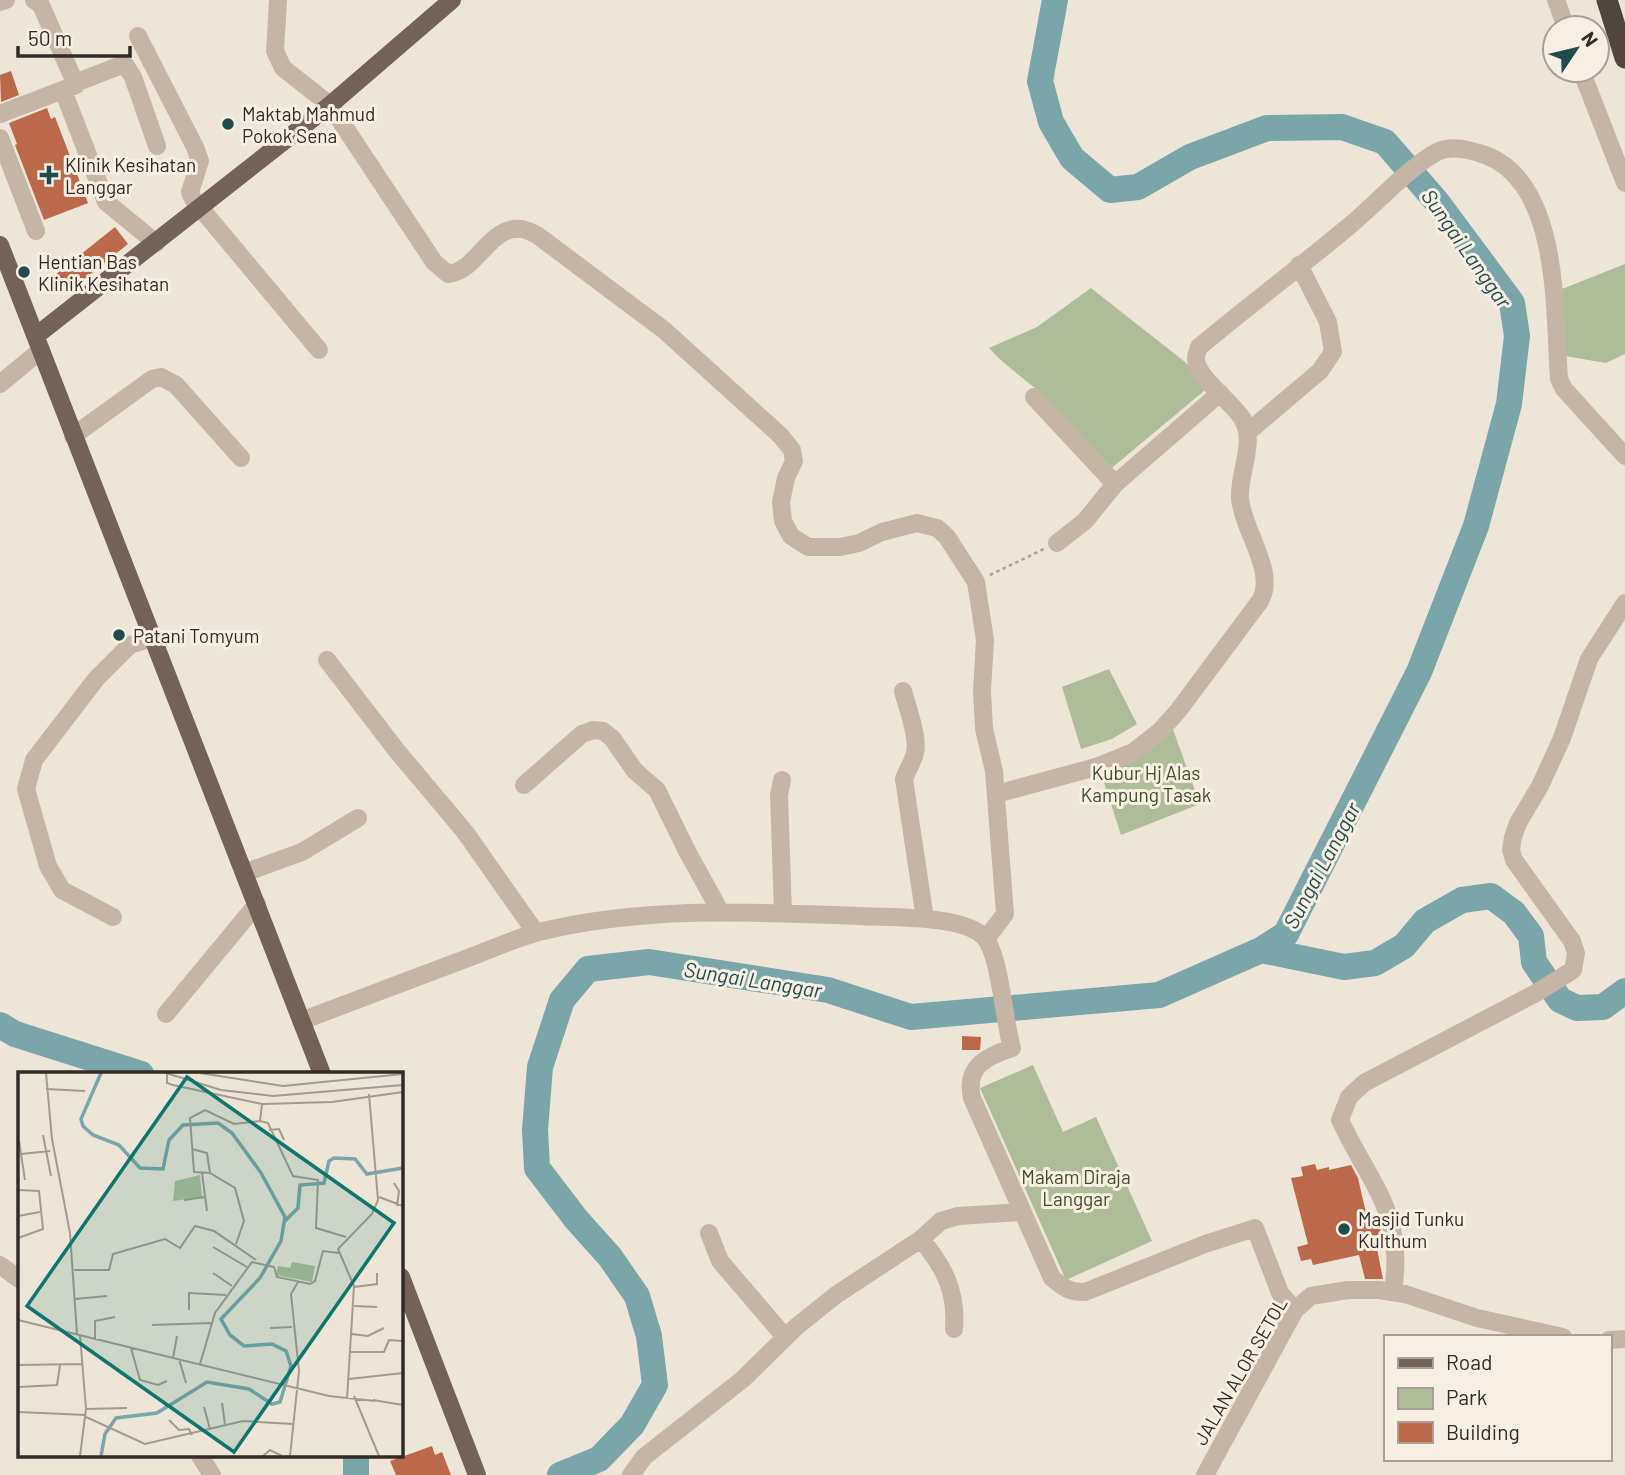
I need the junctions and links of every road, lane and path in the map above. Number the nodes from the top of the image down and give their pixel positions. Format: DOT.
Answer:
graph roads {
  1 [pos="6,0"];
  2 [pos="34,0"];
  3 [pos="278,0"];
  4 [pos="452,0"];
  5 [pos="1606,0"];
  6 [pos="0,2"];
  7 [pos="138,36"];
  8 [pos="1625,58"];
  9 [pos="1586,84"];
  10 [pos="69,87"];
  11 [pos="330,105"];
  12 [pos="0,114"];
  13 [pos="0,138"];
  14 [pos="157,146"];
  15 [pos="1625,183"];
  16 [pos="200,208"];
  17 [pos="36,231"];
  18 [pos="156,243"];
  19 [pos="0,245"];
  20 [pos="1299,265"];
  21 [pos="39,343"];
  22 [pos="319,350"];
  23 [pos="0,384"];
  24 [pos="1220,393"];
  25 [pos="1034,397"];
  26 [pos="1248,432"];
  27 [pos="73,436"];
  28 [pos="1625,456"];
  29 [pos="241,458"];
  30 [pos="1115,484"];
  31 [pos="1057,543"];
  32 [pos="976,582"];
  33 [pos="1625,603"];
  34 [pos="152,638"];
  35 [pos="327,660"];
  36 [pos="903,691"];
  37 [pos="782,780"];
  38 [pos="524,785"];
  39 [pos="996,794"];
  40 [pos="358,818"];
  41 [pos="244,873"];
  42 [pos="257,904"];
  43 [pos="720,911"];
  44 [pos="783,913"];
  45 [pos="113,917"];
  46 [pos="925,919"];
  47 [pos="536,933"];
  48 [pos="986,939"];
  49 [pos="166,1014"];
  50 [pos="301,1020"];
  51 [pos="321,1072"];
  52 [pos="1022,1212"];
  53 [pos="709,1233"];
  54 [pos="921,1239"];
  55 [pos="0,1265"];
  56 [pos="18,1278"];
  57 [pos="402,1280"];
  58 [pos="1392,1292"];
  59 [pos="1295,1310"];
  60 [pos="954,1329"];
  61 [pos="1554,1335"];
  62 [pos="785,1337"];
  63 [pos="201,1458"];
  64 [pos="212,1475"];
  65 [pos="477,1475"];
  66 [pos="631,1475"];
  67 [pos="1205,1475"];
  1 -- 6 [label="street"];
  2 -- 10 [label="street"];
  3 -- 11 [label="street"];
  4 -- 11 [label="main road"];
  5 -- 8 [label="highway"];
  7 -- 16 [label="street"];
  9 -- 15 [label="street"];
  10 -- 12 [label="street"];
  10 -- 14 [label="street"];
  10 -- 18 [label="street"];
  11 -- 16 [label="main road"];
  11 -- 32 [label="street"];
  13 -- 17 [label="street"];
  16 -- 18 [label="main road"];
  16 -- 22 [label="street"];
  18 -- 21 [label="main road"];
  19 -- 21 [label="main road"];
  20 -- 24 [label="street"];
  20 -- 26 [label="street"];
  20 -- 28 [label="street"];
  21 -- 23 [label="street"];
  21 -- 27 [label="main road"];
  24 -- 26 [label="street"];
  24 -- 30 [label="street"];
  25 -- 30 [label="street"];
  26 -- 39 [label="street"];
  27 -- 29 [label="street"];
  27 -- 34 [label="main road"];
  30 -- 31 [label="street"];
  31 -- 32 [label="path"];
  32 -- 39 [label="street"];
  33 -- 58 [label="street"];
  34 -- 41 [label="main road"];
  34 -- 45 [label="street"];
  35 -- 47 [label="street"];
  36 -- 46 [label="street"];
  37 -- 44 [label="street"];
  38 -- 43 [label="street"];
  39 -- 48 [label="street"];
  40 -- 41 [label="street"];
  41 -- 42 [label="main road"];
  42 -- 49 [label="street"];
  42 -- 50 [label="main road"];
  43 -- 44 [label="street"];
  43 -- 47 [label="street"];
  44 -- 46 [label="street"];
  46 -- 48 [label="street"];
  47 -- 50 [label="street"];
  48 -- 52 [label="street"];
  50 -- 51 [label="main road"];
  52 -- 54 [label="street"];
  52 -- 59 [label="street"];
  53 -- 62 [label="street"];
  54 -- 60 [label="street"];
  54 -- 62 [label="street"];
  55 -- 56 [label="street"];
  57 -- 65 [label="main road"];
  58 -- 59 [label="street, JALAN ALOR SETOL"];
  58 -- 61 [label="street, JALAN ALOR SETOL"];
  59 -- 67 [label="street, JALAN ALOR SETOL"];
  62 -- 66 [label="street"];
  63 -- 64 [label="street"];
}
